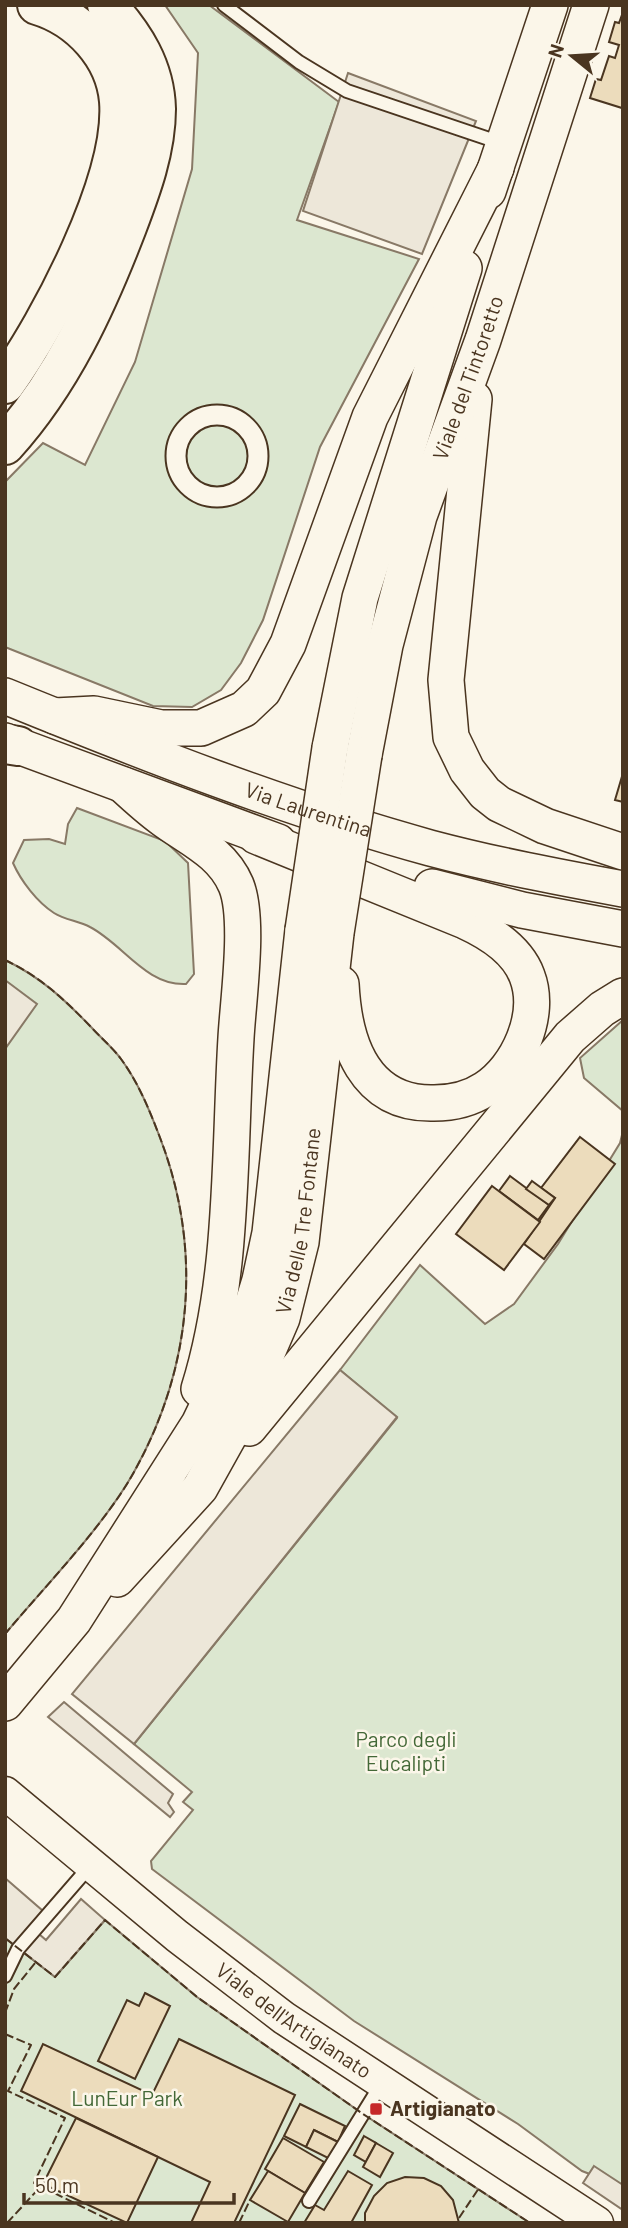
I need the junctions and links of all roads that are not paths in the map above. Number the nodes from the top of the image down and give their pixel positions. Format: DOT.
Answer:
graph roads {
  1 [pos="37,5"];
  2 [pos="107,5"];
  3 [pos="224,5"];
  4 [pos="550,5"];
  5 [pos="592,5"];
  6 [pos="500,156"];
  7 [pos="483,340"];
  8 [pos="5,384"];
  9 [pos="178,443"];
  10 [pos="5,445"];
  11 [pos="5,696"];
  12 [pos="55,716"];
  13 [pos="9,744"];
  14 [pos="330,748"];
  15 [pos="364,755"];
  16 [pos="123,785"];
  17 [pos="256,836"];
  18 [pos="616,844"];
  19 [pos="623,889"];
  20 [pos="623,929"];
  21 [pos="319,932"];
  22 [pos="623,996"];
  23 [pos="161,1480"];
  24 [pos="200,1488"];
  25 [pos="74,1620"];
  26 [pos="5,1703"];
  27 [pos="5,1793"];
  28 [pos="91,1865"];
  29 [pos="5,1976"];
  30 [pos="382,2083"];
  31 [pos="309,2201"];
  32 [pos="597,2223"];
  1 -- 8 [label="highway"];
  2 -- 10 [label="highway"];
  3 -- 6 [label="lane"];
  4 -- 6 [label="main road, Viale del Tintoretto"];
  5 -- 7 [label="main road, Viale del Tintoretto"];
  6 -- 12 [label="main road"];
  6 -- 14 [label="main road, Viale del Tintoretto"];
  7 -- 15 [label="main road, Viale del Tintoretto"];
  7 -- 18 [label="main road"];
  9 -- 9 [label="street"];
  11 -- 12 [label="main road, Via Laurentina"];
  12 -- 19 [label="main road, Via Laurentina"];
  13 -- 16 [label="main road, Via Laurentina"];
  14 -- 21 [label="main road, Via delle Tre Fontane, bridge"];
  15 -- 21 [label="main road, Via delle Tre Fontane, bridge"];
  16 -- 17 [label="main road, Via Laurentina"];
  16 -- 23 [label="main road"];
  17 -- 20 [label="main road, Via Laurentina"];
  17 -- 21 [label="main road"];
  21 -- 23 [label="main road, Via delle Tre Fontane"];
  21 -- 24 [label="main road, Via delle Tre Fontane"];
  22 -- 24 [label="main road"];
  23 -- 25 [label="main road, Via delle Tre Fontane"];
  24 -- 25 [label="main road, Via delle Tre Fontane"];
  25 -- 26 [label="main road, Via delle Tre Fontane"];
  27 -- 28 [label="street, Viale dell'Artigianato"];
  28 -- 29 [label="lane"];
  28 -- 30 [label="street, Viale dell'Artigianato"];
  30 -- 31 [label="lane"];
  30 -- 32 [label="street, Viale dell'Artigianato"];
}
